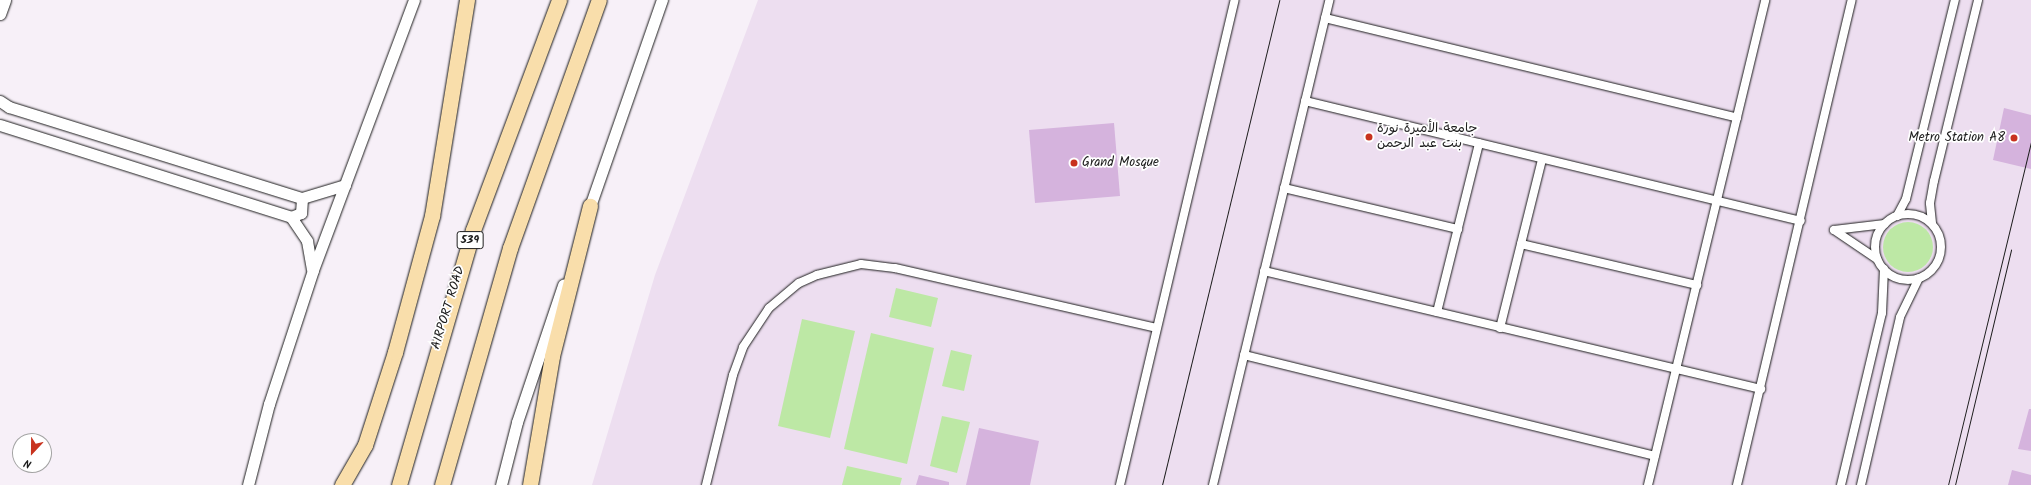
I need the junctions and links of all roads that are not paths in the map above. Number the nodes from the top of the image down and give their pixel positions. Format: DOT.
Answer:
graph roads {
  1 [pos="5,0"];
  2 [pos="414,0"];
  3 [pos="467,0"];
  4 [pos="559,0"];
  5 [pos="599,0"];
  6 [pos="662,0"];
  7 [pos="1235,0"];
  8 [pos="1329,0"];
  9 [pos="1765,0"];
  10 [pos="1852,0"];
  11 [pos="1955,0"];
  12 [pos="1978,0"];
  13 [pos="0,14"];
  14 [pos="1325,18"];
  15 [pos="0,101"];
  16 [pos="1305,101"];
  17 [pos="1737,118"];
  18 [pos="0,125"];
  19 [pos="1479,143"];
  20 [pos="1542,159"];
  21 [pos="345,185"];
  22 [pos="1284,188"];
  23 [pos="302,198"];
  24 [pos="1717,202"];
  25 [pos="590,206"];
  26 [pos="1897,216"];
  27 [pos="291,217"];
  28 [pos="1801,221"];
  29 [pos="1932,223"];
  30 [pos="1884,224"];
  31 [pos="1458,229"];
  32 [pos="1521,244"];
  33 [pos="1877,259"];
  34 [pos="1884,269"];
  35 [pos="313,270"];
  36 [pos="1264,271"];
  37 [pos="1919,278"];
  38 [pos="1696,285"];
  39 [pos="1437,312"];
  40 [pos="1156,328"];
  41 [pos="1500,328"];
  42 [pos="1244,356"];
  43 [pos="1676,370"];
  44 [pos="1761,389"];
  45 [pos="465,404"];
  46 [pos="1655,456"];
  47 [pos="248,485"];
  48 [pos="342,485"];
  49 [pos="399,485"];
  50 [pos="442,485"];
  51 [pos="451,485"];
  52 [pos="501,485"];
  53 [pos="530,485"];
  54 [pos="706,485"];
  55 [pos="1120,485"];
  56 [pos="1213,485"];
  57 [pos="1648,485"];
  58 [pos="1737,485"];
  59 [pos="1841,485"];
  60 [pos="1861,485"];
  1 -- 13 [label="main road"];
  2 -- 21 [label="main road"];
  3 -- 48 [label="highway"];
  4 -- 49 [label="highway, AIRPORT ROAD / 539"];
  5 -- 45 [label="highway"];
  6 -- 25 [label="main road"];
  7 -- 40 [label="street"];
  8 -- 14 [label="street"];
  9 -- 17 [label="street"];
  10 -- 28 [label="street"];
  11 -- 26 [label="street"];
  12 -- 29 [label="street"];
  14 -- 16 [label="street"];
  14 -- 17 [label="street"];
  15 -- 23 [label="main road"];
  16 -- 19 [label="street"];
  16 -- 22 [label="street"];
  17 -- 24 [label="street"];
  18 -- 27 [label="main road"];
  19 -- 20 [label="street"];
  19 -- 31 [label="street"];
  20 -- 24 [label="street"];
  20 -- 32 [label="street"];
  21 -- 23 [label="main road"];
  21 -- 35 [label="main road"];
  22 -- 31 [label="street"];
  22 -- 36 [label="street"];
  23 -- 27 [label="main road"];
  24 -- 28 [label="street"];
  24 -- 38 [label="street"];
  25 -- 52 [label="main road"];
  25 -- 53 [label="highway"];
  26 -- 29 [label="street"];
  26 -- 30 [label="street"];
  27 -- 35 [label="main road"];
  28 -- 44 [label="street"];
  29 -- 37 [label="street"];
  30 -- 33 [label="street"];
  30 -- 33 [label="street"];
  31 -- 39 [label="street"];
  32 -- 38 [label="street"];
  32 -- 41 [label="street"];
  33 -- 34 [label="street"];
  34 -- 37 [label="street"];
  34 -- 59 [label="street"];
  35 -- 47 [label="main road"];
  36 -- 39 [label="street"];
  36 -- 42 [label="street"];
  37 -- 60 [label="street"];
  38 -- 43 [label="street"];
  39 -- 41 [label="street"];
  40 -- 54 [label="street"];
  40 -- 55 [label="street"];
  41 -- 43 [label="street"];
  42 -- 46 [label="street"];
  42 -- 56 [label="street"];
  43 -- 44 [label="street"];
  43 -- 46 [label="street"];
  44 -- 58 [label="street"];
  45 -- 50 [label="highway"];
  45 -- 51 [label="highway"];
  46 -- 57 [label="street"];
}
